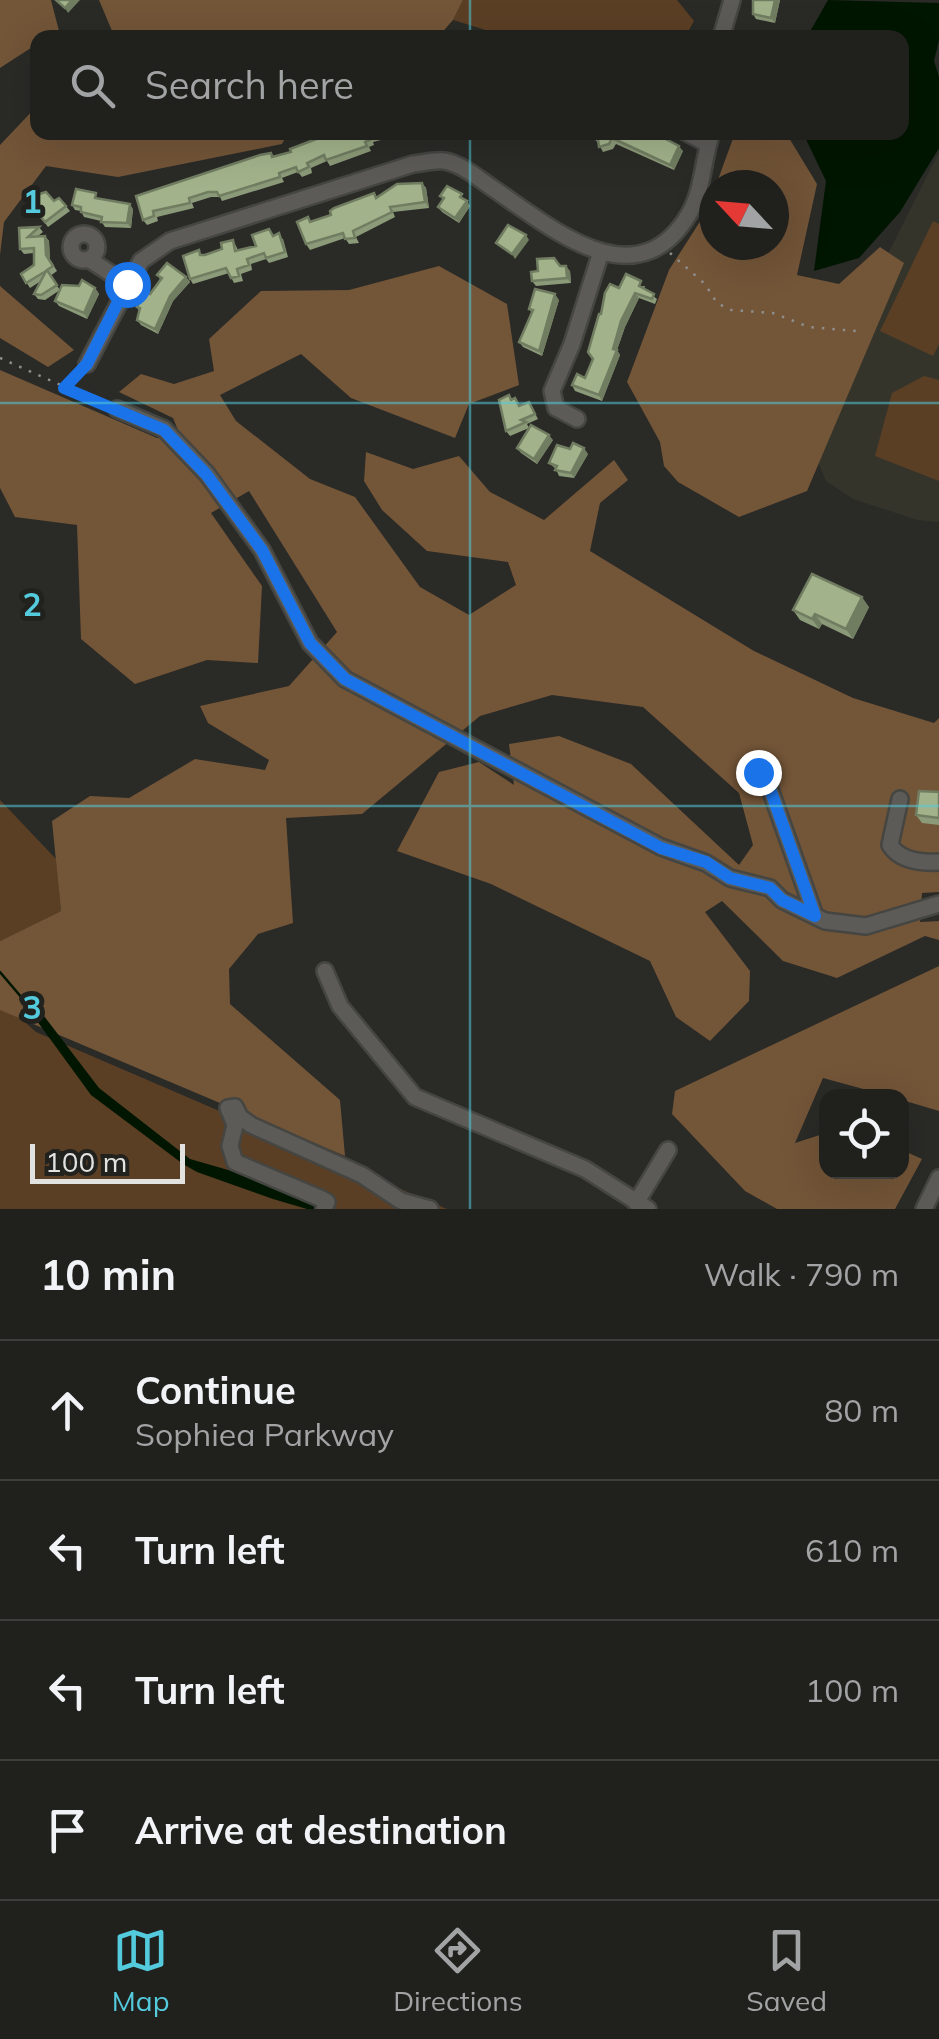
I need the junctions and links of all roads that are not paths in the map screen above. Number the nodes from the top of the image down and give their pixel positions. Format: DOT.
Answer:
graph roads {
  1 [pos="732,0"];
  2 [pos="723,30"];
  3 [pos="709,140"];
  4 [pos="600,252"];
  5 [pos="90,260"];
  6 [pos="127,284"];
  7 [pos="87,364"];
  8 [pos="117,409"];
  9 [pos="576,419"];
  10 [pos="758,772"];
  11 [pos="900,799"];
  12 [pos="939,862"];
  13 [pos="939,904"];
  14 [pos="815,916"];
  15 [pos="325,971"];
  16 [pos="668,1150"];
  17 [pos="939,1178"];
  18 [pos="642,1206"];
  19 [pos="325,1207"];
  20 [pos="430,1209"];
  21 [pos="924,1209"];
  1 -- 2 [label="street"];
  3 -- 4 [label="street"];
  4 -- 6 [label="street"];
  4 -- 9 [label="street"];
  5 -- 6 [label="street"];
  6 -- 7 [label="street"];
  8 -- 14 [label="street"];
  10 -- 14 [label="street"];
  11 -- 12 [label="street"];
  13 -- 14 [label="street"];
  15 -- 18 [label="street"];
  16 -- 18 [label="street"];
  17 -- 21 [label="street"];
  19 -- 20 [label="street"];
}
